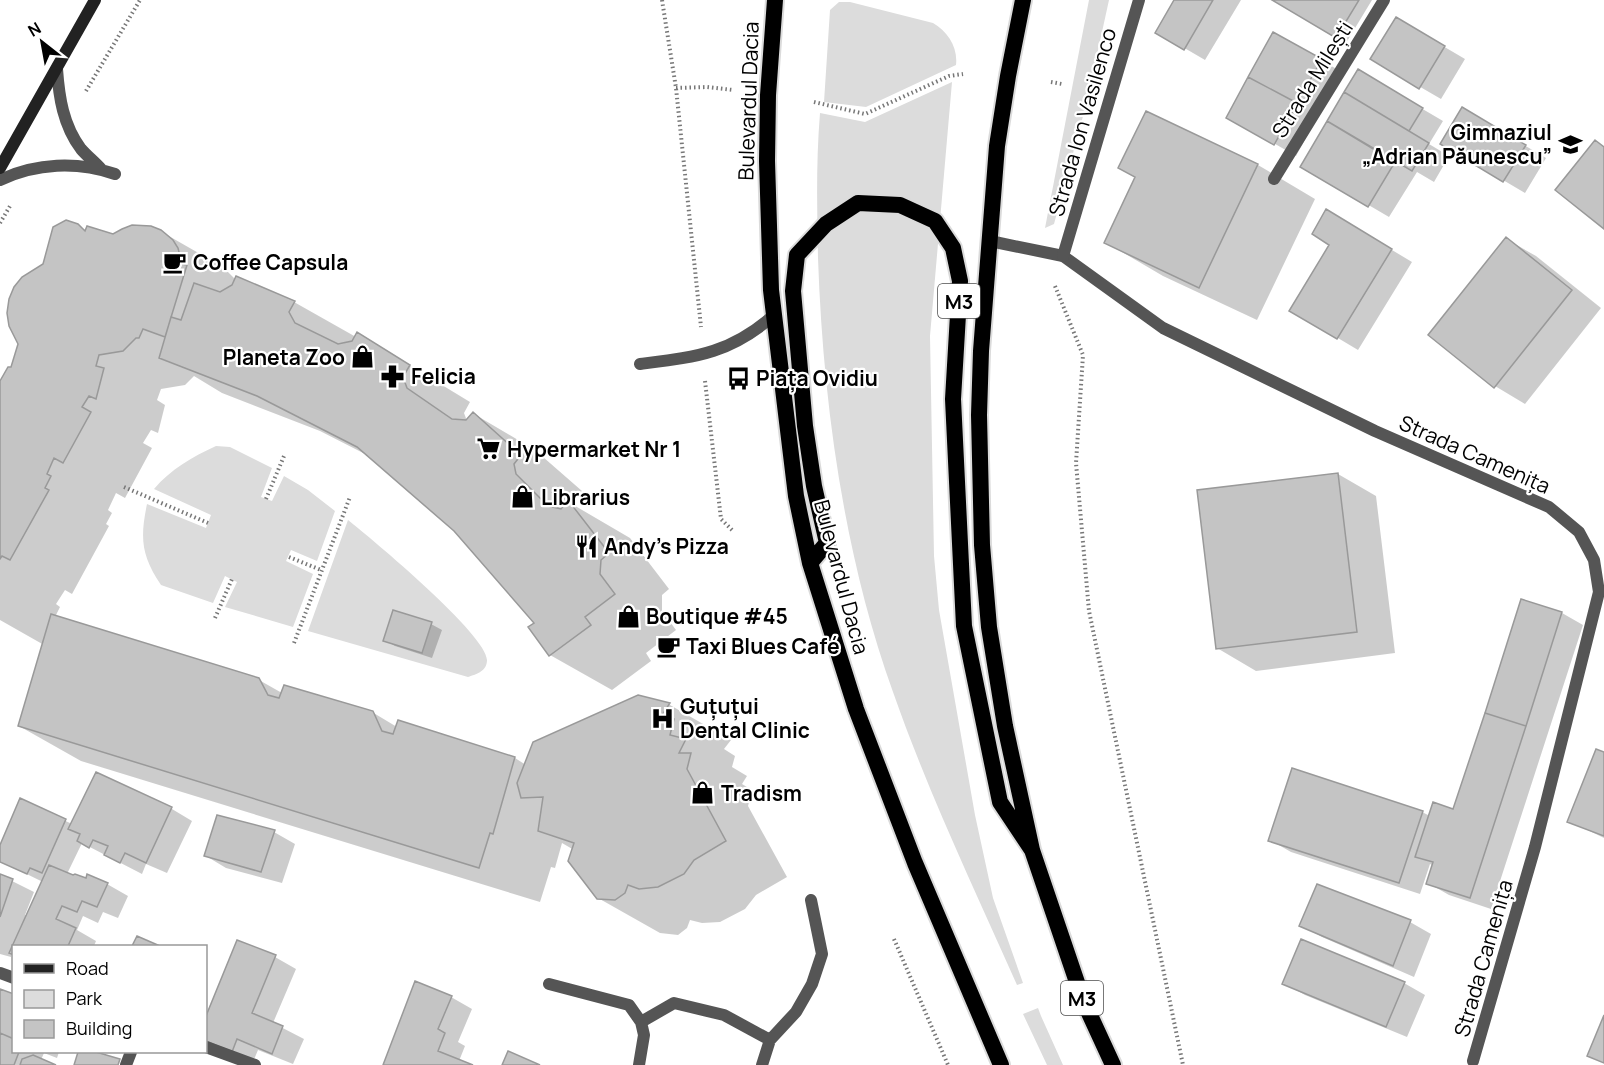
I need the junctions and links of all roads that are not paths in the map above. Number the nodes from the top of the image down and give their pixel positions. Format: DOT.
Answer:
graph roads {
  1 [pos="95,0"];
  2 [pos="775,0"];
  3 [pos="1023,0"];
  4 [pos="1139,0"];
  5 [pos="1384,0"];
  6 [pos="57,69"];
  7 [pos="0,168"];
  8 [pos="101,169"];
  9 [pos="115,174"];
  10 [pos="1274,179"];
  11 [pos="0,180"];
  12 [pos="990,241"];
  13 [pos="1063,256"];
  14 [pos="774,315"];
  15 [pos="640,364"];
  16 [pos="810,563"];
  17 [pos="1032,850"];
  18 [pos="811,900"];
  19 [pos="549,984"];
  20 [pos="641,1022"];
  21 [pos="770,1040"];
  22 [pos="207,1047"];
  23 [pos="1473,1061"];
  24 [pos="255,1065"];
  25 [pos="639,1065"];
  26 [pos="762,1065"];
  27 [pos="1001,1065"];
  28 [pos="1113,1065"];
  1 -- 6 [label="main road"];
  2 -- 14 [label="highway, Bulevardul Dacia"];
  3 -- 12 [label="highway, M3"];
  4 -- 13 [label="street, Strada Ion Vasilenco"];
  5 -- 10 [label="street, Strada Milești"];
  6 -- 7 [label="main road"];
  6 -- 8 [label="street"];
  8 -- 9 [label="street"];
  8 -- 11 [label="street"];
  12 -- 13 [label="street, Strada Camenița"];
  12 -- 17 [label="highway, M3"];
  13 -- 23 [label="street, Strada Camenița"];
  14 -- 15 [label="street"];
  14 -- 16 [label="highway, Bulevardul Dacia"];
  16 -- 17 [label="highway, M3"];
  16 -- 27 [label="highway, Bulevardul Dacia"];
  17 -- 28 [label="highway, M3"];
  18 -- 21 [label="street"];
  19 -- 20 [label="street"];
  20 -- 21 [label="street"];
  20 -- 25 [label="street"];
  21 -- 26 [label="street"];
  22 -- 24 [label="street"];
}
